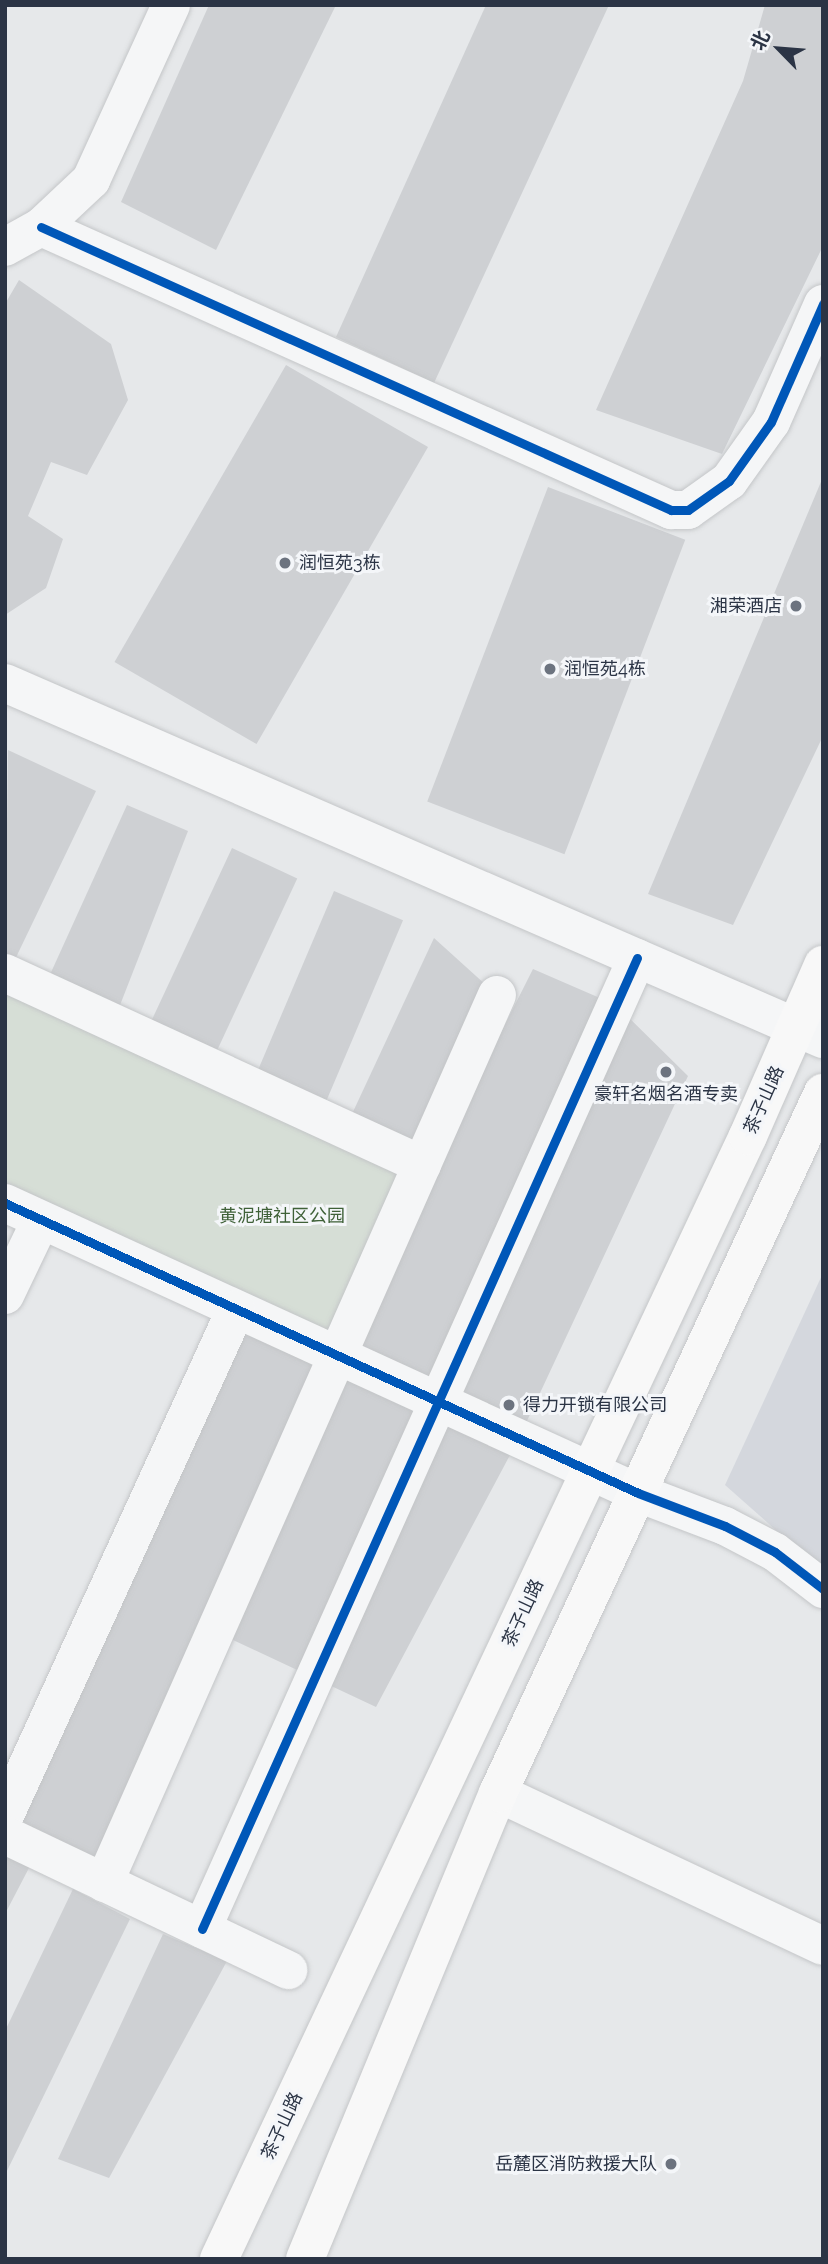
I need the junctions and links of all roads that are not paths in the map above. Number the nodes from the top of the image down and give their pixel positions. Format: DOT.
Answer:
graph roads {
  1 [pos="172,5"];
  2 [pos="41,227"];
  3 [pos="5,247"];
  4 [pos="823,304"];
  5 [pos="5,682"];
  6 [pos="637,958"];
  7 [pos="823,965"];
  8 [pos="5,973"];
  9 [pos="497,995"];
  10 [pos="809,1033"];
  11 [pos="823,1093"];
  12 [pos="422,1165"];
  13 [pos="5,1203"];
  14 [pos="41,1220"];
  15 [pos="5,1295"];
  16 [pos="236,1309"];
  17 [pos="338,1356"];
  18 [pos="438,1401"];
  19 [pos="590,1471"];
  20 [pos="638,1493"];
  21 [pos="823,1589"];
  22 [pos="498,1793"];
  23 [pos="5,1815"];
  24 [pos="5,1835"];
  25 [pos="104,1883"];
  26 [pos="202,1929"];
  27 [pos="823,1946"];
  28 [pos="288,1970"];
  29 [pos="219,2259"];
  30 [pos="305,2259"];
  1 -- 2 [label="street"];
  2 -- 3 [label="street"];
  2 -- 4 [label="street"];
  5 -- 6 [label="street"];
  6 -- 10 [label="street"];
  6 -- 18 [label="street"];
  7 -- 10 [label="main road, 茶子山路"];
  8 -- 12 [label="street"];
  9 -- 12 [label="street"];
  10 -- 19 [label="main road, 茶子山路"];
  11 -- 20 [label="main road"];
  12 -- 17 [label="street"];
  13 -- 14 [label="street"];
  14 -- 15 [label="street"];
  14 -- 16 [label="street"];
  16 -- 17 [label="street"];
  16 -- 23 [label="street"];
  17 -- 18 [label="street"];
  17 -- 25 [label="street"];
  18 -- 19 [label="street"];
  18 -- 26 [label="street"];
  19 -- 20 [label="street"];
  19 -- 29 [label="main road, 茶子山路"];
  20 -- 21 [label="street"];
  20 -- 22 [label="main road"];
  22 -- 27 [label="street"];
  22 -- 30 [label="main road"];
  24 -- 25 [label="street"];
  25 -- 26 [label="street"];
  26 -- 28 [label="street"];
}
